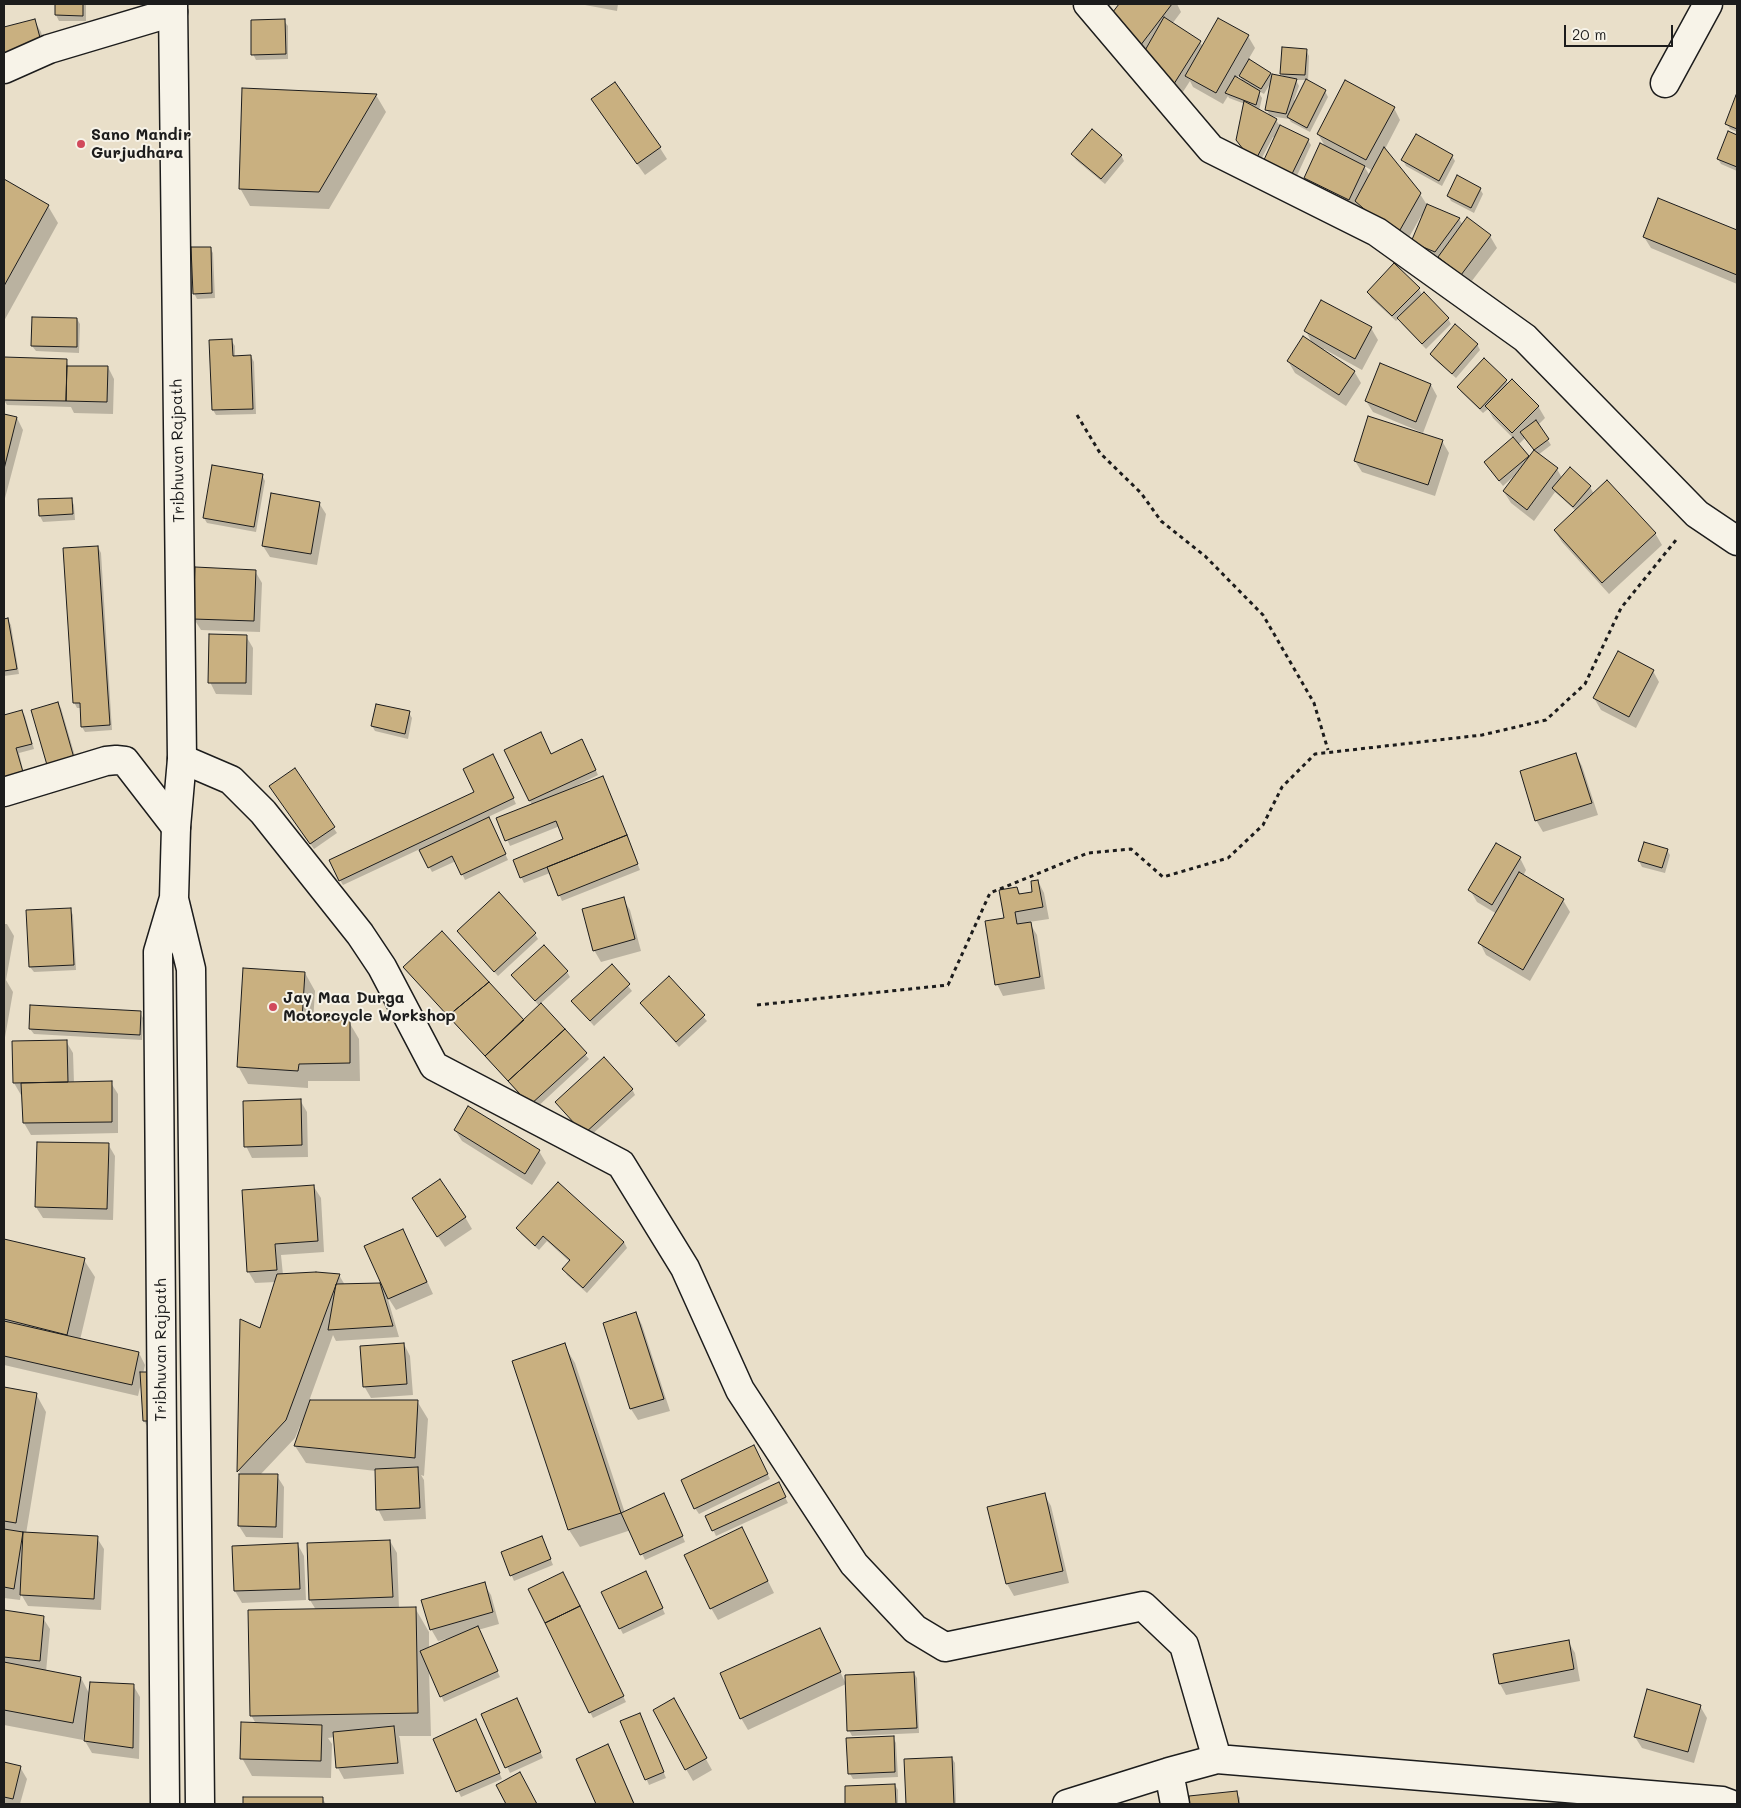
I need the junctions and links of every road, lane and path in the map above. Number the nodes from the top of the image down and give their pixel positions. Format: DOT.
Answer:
graph roads {
  1 [pos="1088,4"];
  2 [pos="1708,4"];
  3 [pos="173,8"];
  4 [pos="4,69"];
  5 [pos="1665,83"];
  6 [pos="1077,416"];
  7 [pos="1696,514"];
  8 [pos="1737,541"];
  9 [pos="1328,750"];
  10 [pos="182,759"];
  11 [pos="4,792"];
  12 [pos="176,827"];
  13 [pos="174,898"];
  14 [pos="757,1005"];
  15 [pos="1217,1759"];
  16 [pos="1168,1772"];
  17 [pos="165,1804"];
  18 [pos="200,1804"];
  19 [pos="1068,1804"];
  20 [pos="1175,1804"];
  21 [pos="1730,1804"];
  1 -- 7 [label="main road"];
  2 -- 5 [label="main road"];
  3 -- 4 [label="main road"];
  3 -- 10 [label="main road, Tribhuvan Rajpath"];
  6 -- 9 [label="path"];
  7 -- 8 [label="main road"];
  7 -- 14 [label="path"];
  10 -- 12 [label="main road, Tribhuvan Rajpath"];
  10 -- 15 [label="main road"];
  11 -- 12 [label="main road"];
  12 -- 13 [label="main road, Tribhuvan Rajpath"];
  13 -- 17 [label="main road, Tribhuvan Rajpath"];
  13 -- 18 [label="main road, Tribhuvan Rajpath"];
  15 -- 16 [label="main road"];
  15 -- 21 [label="main road"];
  16 -- 19 [label="main road"];
  16 -- 20 [label="main road"];
}
